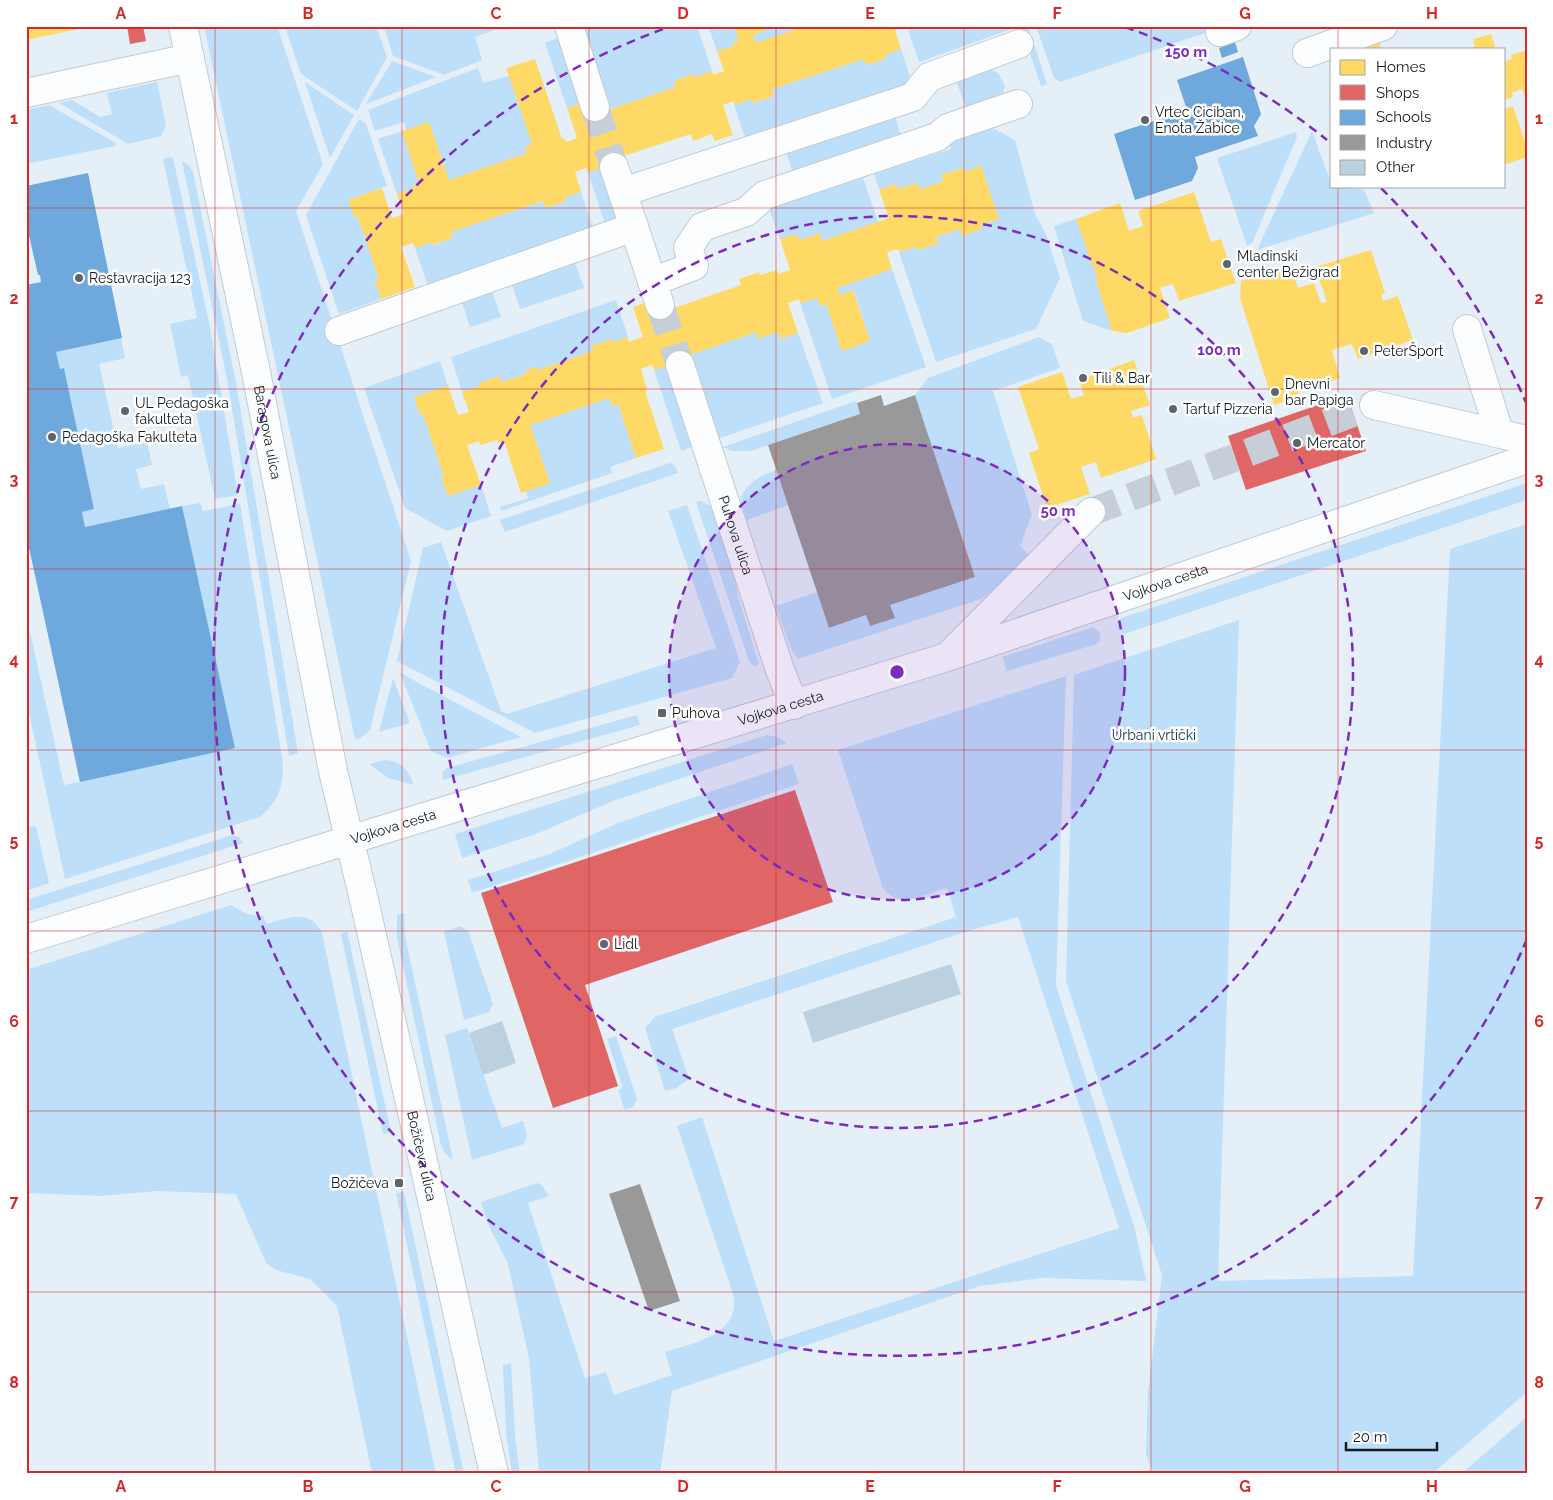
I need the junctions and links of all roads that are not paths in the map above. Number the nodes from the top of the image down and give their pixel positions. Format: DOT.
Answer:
graph roads {
  1 [pos="183,26"];
  2 [pos="569,26"];
  3 [pos="1384,26"];
  4 [pos="1019,44"];
  5 [pos="1307,53"];
  6 [pos="190,58"];
  7 [pos="26,93"];
  8 [pos="1018,104"];
  9 [pos="595,107"];
  10 [pos="614,167"];
  11 [pos="623,192"];
  12 [pos="634,227"];
  13 [pos="1467,329"];
  14 [pos="339,331"];
  15 [pos="680,365"];
  16 [pos="1374,405"];
  17 [pos="1499,432"];
  18 [pos="1527,440"];
  19 [pos="1527,458"];
  20 [pos="1091,512"];
  21 [pos="947,657"];
  22 [pos="794,705"];
  23 [pos="350,838"];
  24 [pos="26,939"];
  25 [pos="494,1474"];
  1 -- 6 [label="street, Baragova ulica"];
  2 -- 9 [label="street"];
  3 -- 5 [label="street"];
  4 -- 11 [label="street"];
  6 -- 7 [label="street"];
  6 -- 23 [label="street, Baragova ulica"];
  8 -- 12 [label="street"];
  10 -- 11 [label="street"];
  11 -- 12 [label="street"];
  12 -- 14 [label="street"];
  13 -- 17 [label="street"];
  15 -- 22 [label="street, Puhova ulica"];
  16 -- 17 [label="street"];
  17 -- 18 [label="street"];
  19 -- 21 [label="street, Vojkova cesta"];
  20 -- 21 [label="street"];
  21 -- 22 [label="street, Vojkova cesta"];
  22 -- 23 [label="street, Vojkova cesta"];
  23 -- 24 [label="street, Vojkova cesta"];
  23 -- 25 [label="street, Božičeva ulica"];
}
